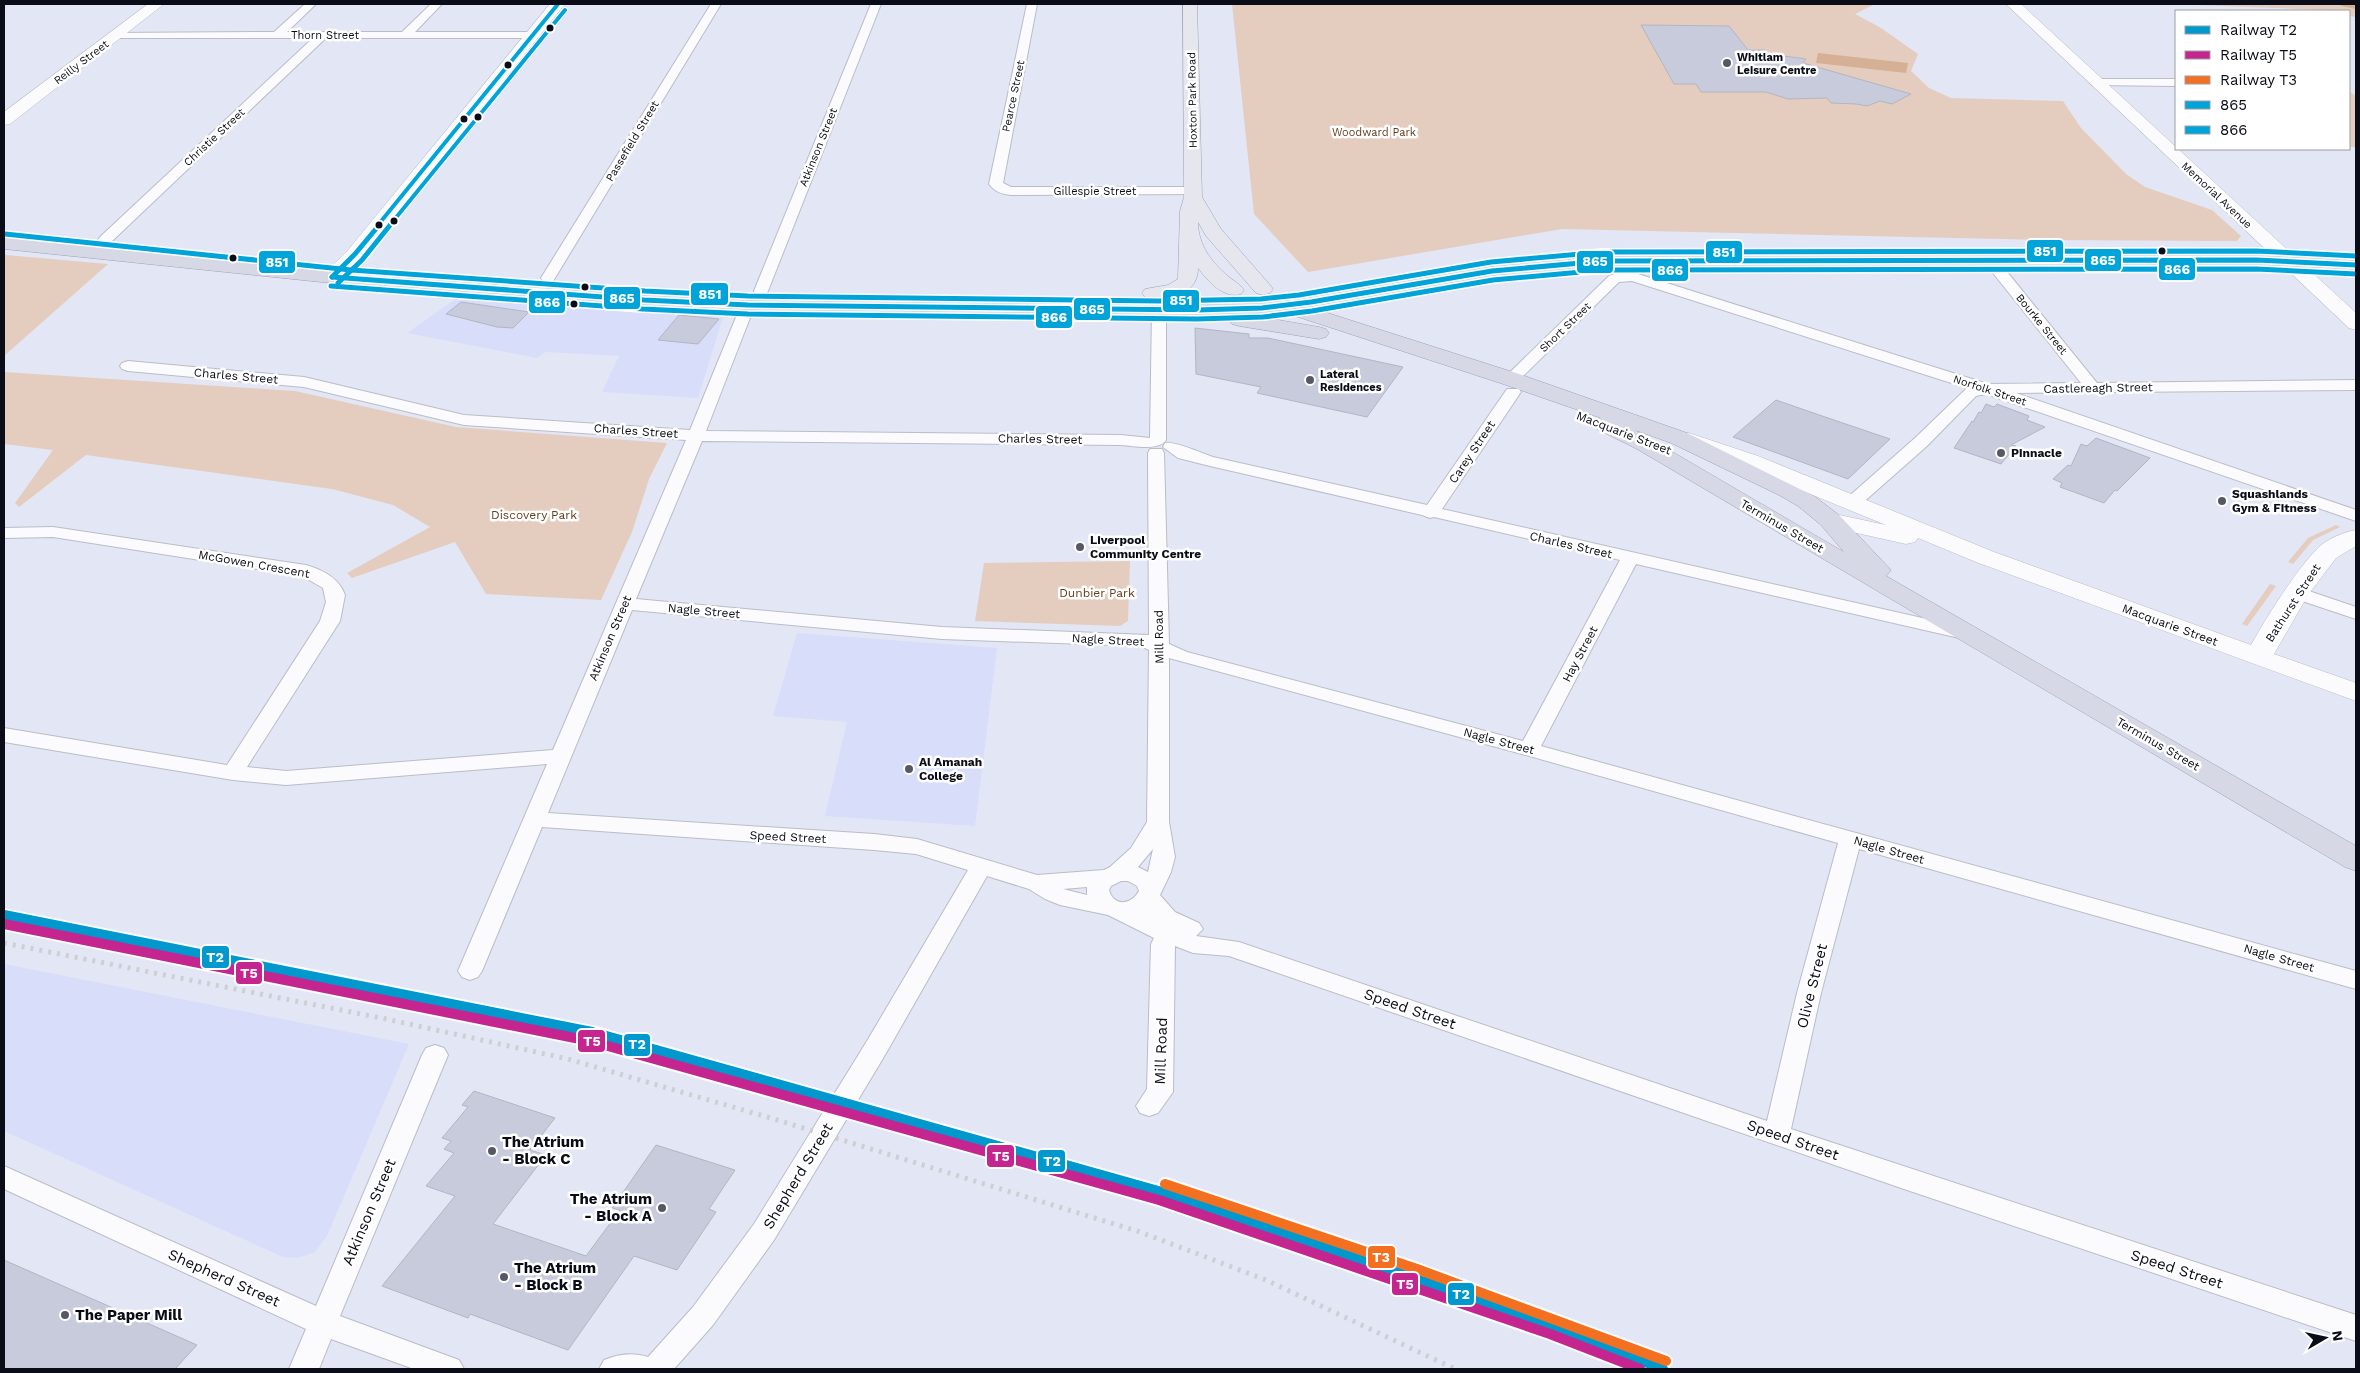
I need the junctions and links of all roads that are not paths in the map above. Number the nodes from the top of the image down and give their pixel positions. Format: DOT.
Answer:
graph roads {
  1 [pos="158,4"];
  2 [pos="311,4"];
  3 [pos="437,4"];
  4 [pos="558,4"];
  5 [pos="716,4"];
  6 [pos="876,4"];
  7 [pos="1032,4"];
  8 [pos="1190,4"];
  9 [pos="2013,4"];
  10 [pos="117,35"];
  11 [pos="277,35"];
  12 [pos="323,35"];
  13 [pos="533,35"];
  14 [pos="405,36"];
  15 [pos="2096,83"];
  16 [pos="2175,83"];
  17 [pos="4,120"];
  18 [pos="998,187"];
  19 [pos="1193,194"];
  20 [pos="4,228"];
  21 [pos="1188,229"];
  22 [pos="105,240"];
  23 [pos="4,243"];
  24 [pos="2356,254"];
  25 [pos="2283,255"];
  26 [pos="1990,260"];
  27 [pos="2356,265"];
  28 [pos="339,270"];
  29 [pos="1620,276"];
  30 [pos="548,278"];
  31 [pos="2356,281"];
  32 [pos="2311,282"];
  33 [pos="1234,290"];
  34 [pos="1359,295"];
  35 [pos="755,298"];
  36 [pos="1262,298"];
  37 [pos="1163,305"];
  38 [pos="1284,305"];
  39 [pos="2356,324"];
  40 [pos="1354,330"];
  41 [pos="1319,333"];
  42 [pos="128,366"];
  43 [pos="1512,385"];
  44 [pos="2356,385"];
  45 [pos="2093,388"];
  46 [pos="1988,389"];
  47 [pos="1605,424"];
  48 [pos="696,435"];
  49 [pos="1672,435"];
  50 [pos="1158,446"];
  51 [pos="1853,502"];
  52 [pos="1430,513"];
  53 [pos="2356,516"];
  54 [pos="4,517"];
  55 [pos="1830,520"];
  56 [pos="10,532"];
  57 [pos="2356,538"];
  58 [pos="1985,557"];
  59 [pos="1630,558"];
  60 [pos="2297,593"];
  61 [pos="625,604"];
  62 [pos="2356,613"];
  63 [pos="1967,632"];
  64 [pos="1159,646"];
  65 [pos="2260,657"];
  66 [pos="2356,693"];
  67 [pos="4,735"];
  68 [pos="1529,749"];
  69 [pos="561,756"];
  70 [pos="233,773"];
  71 [pos="534,819"];
  72 [pos="1158,822"];
  73 [pos="1850,839"];
  74 [pos="2356,860"];
  75 [pos="982,866"];
  76 [pos="1111,876"];
  77 [pos="1037,883"];
  78 [pos="1150,894"];
  79 [pos="1110,907"];
  80 [pos="1168,935"];
  81 [pos="1231,948"];
  82 [pos="470,971"];
  83 [pos="2356,980"];
  84 [pos="436,1055"];
  85 [pos="1149,1106"];
  86 [pos="1777,1134"];
  87 [pos="4,1177"];
  88 [pos="323,1323"];
  89 [pos="2356,1328"];
  90 [pos="304,1369"];
  91 [pos="449,1369"];
  92 [pos="614,1369"];
  93 [pos="643,1369"];
  94 [pos="656,1369"];
  1 -- 10 [label="street, Reilly Street"];
  2 -- 11 [label="street"];
  3 -- 14 [label="street"];
  4 -- 13 [label="street"];
  5 -- 30 [label="street, Passefield Street"];
  6 -- 35 [label="street, Atkinson Street"];
  7 -- 18 [label="street, Pearce Street"];
  8 -- 19 [label="main road, Hoxton Park Road"];
  9 -- 15 [label="street, Memorial Avenue"];
  10 -- 11 [label="street, Thorn Street"];
  10 -- 17 [label="street, Reilly Street"];
  11 -- 12 [label="street, Thorn Street"];
  12 -- 14 [label="street, Thorn Street"];
  12 -- 22 [label="street, Christie Street"];
  13 -- 14 [label="street, Thorn Street"];
  13 -- 28 [label="street"];
  15 -- 16 [label="street"];
  15 -- 25 [label="street, Memorial Avenue"];
  18 -- 19 [label="street, Gillespie Street"];
  19 -- 21 [label="main road, Hoxton Park Road"];
  19 -- 36 [label="main road, Hoxton Park Road"];
  20 -- 22 [label="highway"];
  21 -- 33 [label="main road, Hoxton Park Road"];
  21 -- 37 [label="main road, Hoxton Park Road"];
  22 -- 28 [label="highway"];
  23 -- 28 [label="highway"];
  24 -- 25 [label="highway"];
  25 -- 26 [label="highway"];
  25 -- 27 [label="highway"];
  25 -- 32 [label="street, Memorial Avenue"];
  25 -- 36 [label="highway"];
  26 -- 34 [label="highway"];
  26 -- 45 [label="street, Bourke Street"];
  28 -- 30 [label="highway"];
  28 -- 35 [label="highway"];
  29 -- 43 [label="street, Short Street"];
  29 -- 46 [label="street, Norfolk Street"];
  30 -- 35 [label="highway"];
  31 -- 32 [label="highway"];
  32 -- 39 [label="street, Memorial Avenue"];
  33 -- 36 [label="highway, Macquarie Street"];
  33 -- 37 [label="highway"];
  34 -- 38 [label="highway"];
  34 -- 40 [label="highway"];
  35 -- 37 [label="highway"];
  35 -- 48 [label="street, Atkinson Street"];
  36 -- 37 [label="highway"];
  36 -- 38 [label="highway"];
  36 -- 41 [label="highway, Macquarie Street"];
  37 -- 41 [label="highway"];
  37 -- 50 [label="street, Mill Road"];
  38 -- 40 [label="highway, Macquarie Street"];
  40 -- 43 [label="highway, Macquarie Street"];
  41 -- 43 [label="highway, Macquarie Street"];
  42 -- 48 [label="street, Charles Street"];
  43 -- 47 [label="highway, Macquarie Street"];
  43 -- 49 [label="highway, Macquarie Street"];
  43 -- 52 [label="street, Carey Street"];
  44 -- 45 [label="street, Castlereagh Street"];
  45 -- 46 [label="street, Castlereagh Street"];
  46 -- 51 [label="street, Castlereagh Street"];
  46 -- 53 [label="street, Norfolk Street"];
  47 -- 55 [label="highway, Macquarie Street"];
  47 -- 63 [label="highway, Terminus Street"];
  48 -- 50 [label="street, Charles Street"];
  48 -- 61 [label="street, Atkinson Street"];
  49 -- 51 [label="street, Macquarie Street"];
  49 -- 55 [label="highway, Terminus Street"];
  50 -- 52 [label="street, Charles Street"];
  50 -- 64 [label="street, Mill Road"];
  51 -- 58 [label="street, Macquarie Street"];
  52 -- 59 [label="street, Charles Street"];
  54 -- 56 [label="street, McGowen Crescent"];
  55 -- 58 [label="street, Macquarie Street"];
  55 -- 63 [label="highway, Terminus Street"];
  56 -- 70 [label="street, McGowen Crescent"];
  57 -- 60 [label="street, Bathurst Street"];
  58 -- 65 [label="street, Macquarie Street"];
  59 -- 63 [label="street, Charles Street"];
  59 -- 68 [label="street, Hay Street"];
  60 -- 62 [label="street"];
  60 -- 65 [label="street, Bathurst Street"];
  61 -- 64 [label="street, Nagle Street"];
  61 -- 69 [label="street, Atkinson Street"];
  63 -- 74 [label="highway, Terminus Street"];
  64 -- 68 [label="street, Nagle Street"];
  64 -- 72 [label="street, Mill Road"];
  65 -- 66 [label="street, Macquarie Street"];
  67 -- 70 [label="street"];
  68 -- 73 [label="street, Nagle Street"];
  69 -- 70 [label="street"];
  69 -- 71 [label="street, Atkinson Street"];
  71 -- 75 [label="street, Speed Street"];
  71 -- 82 [label="street, Atkinson Street"];
  72 -- 76 [label="street"];
  72 -- 78 [label="street, Mill Road"];
  73 -- 83 [label="street, Nagle Street"];
  73 -- 86 [label="street, Olive Street"];
  75 -- 77 [label="street, Speed Street"];
  75 -- 94 [label="street, Shepherd Street"];
  76 -- 77 [label="street, Speed Street"];
  76 -- 78 [label="street, Speed Street"];
  76 -- 79 [label="street"];
  77 -- 79 [label="street, Speed Street"];
  78 -- 79 [label="street, Speed Street"];
  78 -- 81 [label="street, Speed Street"];
  79 -- 80 [label="street, Speed Street"];
  80 -- 81 [label="street, Speed Street"];
  80 -- 85 [label="street, Mill Road"];
  81 -- 86 [label="street, Speed Street"];
  84 -- 88 [label="street, Atkinson Street"];
  86 -- 89 [label="street, Speed Street"];
  87 -- 88 [label="street, Shepherd Street"];
  88 -- 90 [label="street, Atkinson Street"];
  88 -- 91 [label="street, Shepherd Street"];
  92 -- 93 [label="street"];
}
